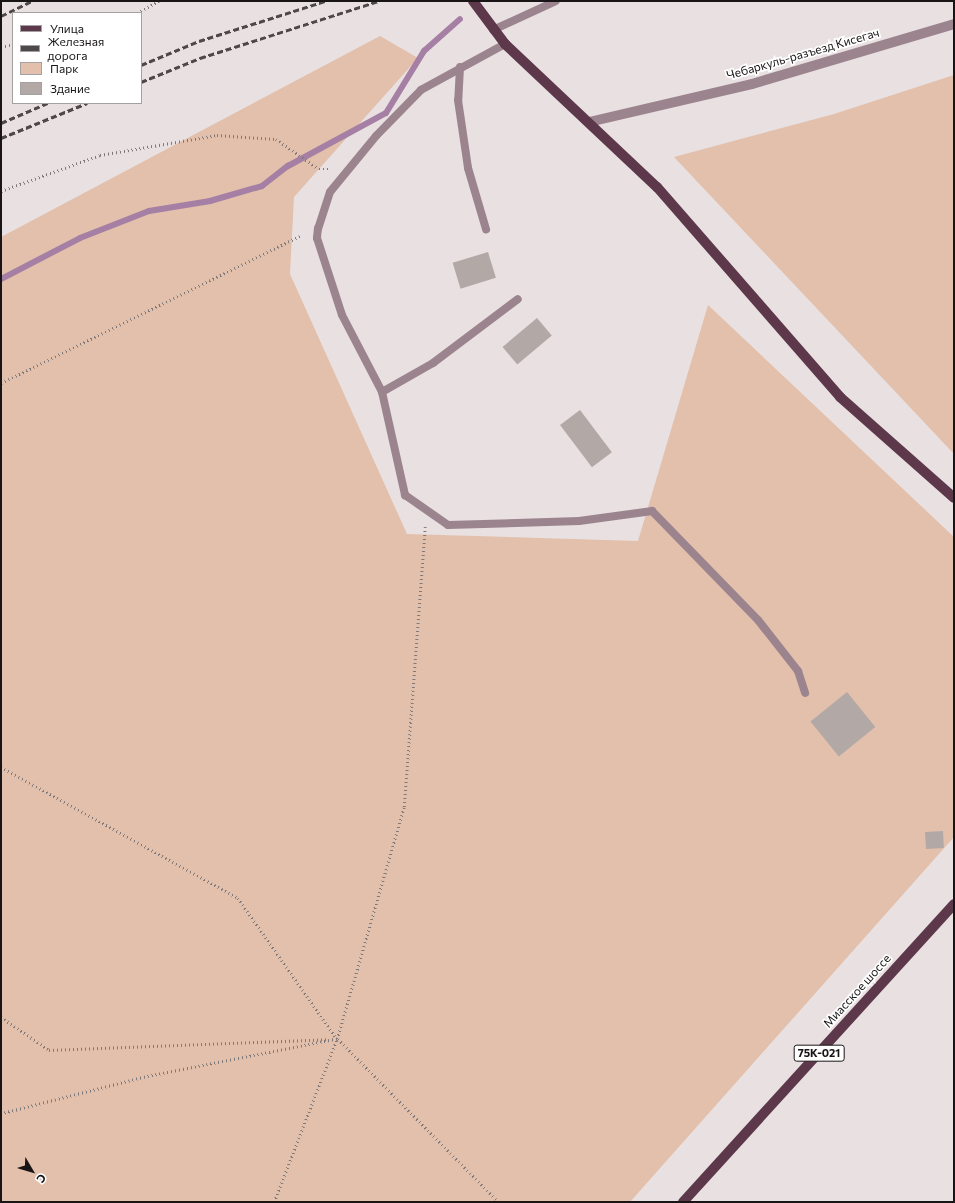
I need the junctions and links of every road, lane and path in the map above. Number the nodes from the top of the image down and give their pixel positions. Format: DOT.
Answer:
graph roads {
  1 [pos="159,1"];
  2 [pos="473,1"];
  3 [pos="556,1"];
  4 [pos="139,12"];
  5 [pos="954,24"];
  6 [pos="493,30"];
  7 [pos="12,44"];
  8 [pos="505,44"];
  9 [pos="1,46"];
  10 [pos="460,67"];
  11 [pos="589,122"];
  12 [pos="349,169"];
  13 [pos="1,191"];
  14 [pos="318,228"];
  15 [pos="486,229"];
  16 [pos="518,299"];
  17 [pos="1,383"];
  18 [pos="382,392"];
  19 [pos="954,498"];
  20 [pos="426,510"];
  21 [pos="805,693"];
  22 [pos="1,767"];
  23 [pos="954,904"];
  24 [pos="1,1017"];
  25 [pos="337,1039"];
  26 [pos="1,1114"];
  27 [pos="274,1202"];
  28 [pos="499,1202"];
  29 [pos="684,1202"];
  1 -- 4 [label="path"];
  2 -- 6 [label="main road"];
  3 -- 6 [label="lane"];
  5 -- 11 [label="street, Чебаркуль-разъезд Кисегач"];
  6 -- 8 [label="main road"];
  7 -- 9 [label="path"];
  8 -- 10 [label="lane"];
  8 -- 11 [label="main road"];
  10 -- 12 [label="lane"];
  10 -- 15 [label="lane"];
  11 -- 19 [label="main road"];
  12 -- 13 [label="path"];
  12 -- 14 [label="lane"];
  14 -- 17 [label="path"];
  14 -- 18 [label="lane"];
  16 -- 18 [label="lane"];
  18 -- 20 [label="lane"];
  20 -- 21 [label="lane"];
  20 -- 25 [label="path"];
  22 -- 25 [label="path"];
  23 -- 29 [label="main road, Миасское шоссе / 75К-021"];
  24 -- 25 [label="path"];
  25 -- 26 [label="path"];
  25 -- 27 [label="path"];
  25 -- 28 [label="path"];
}
